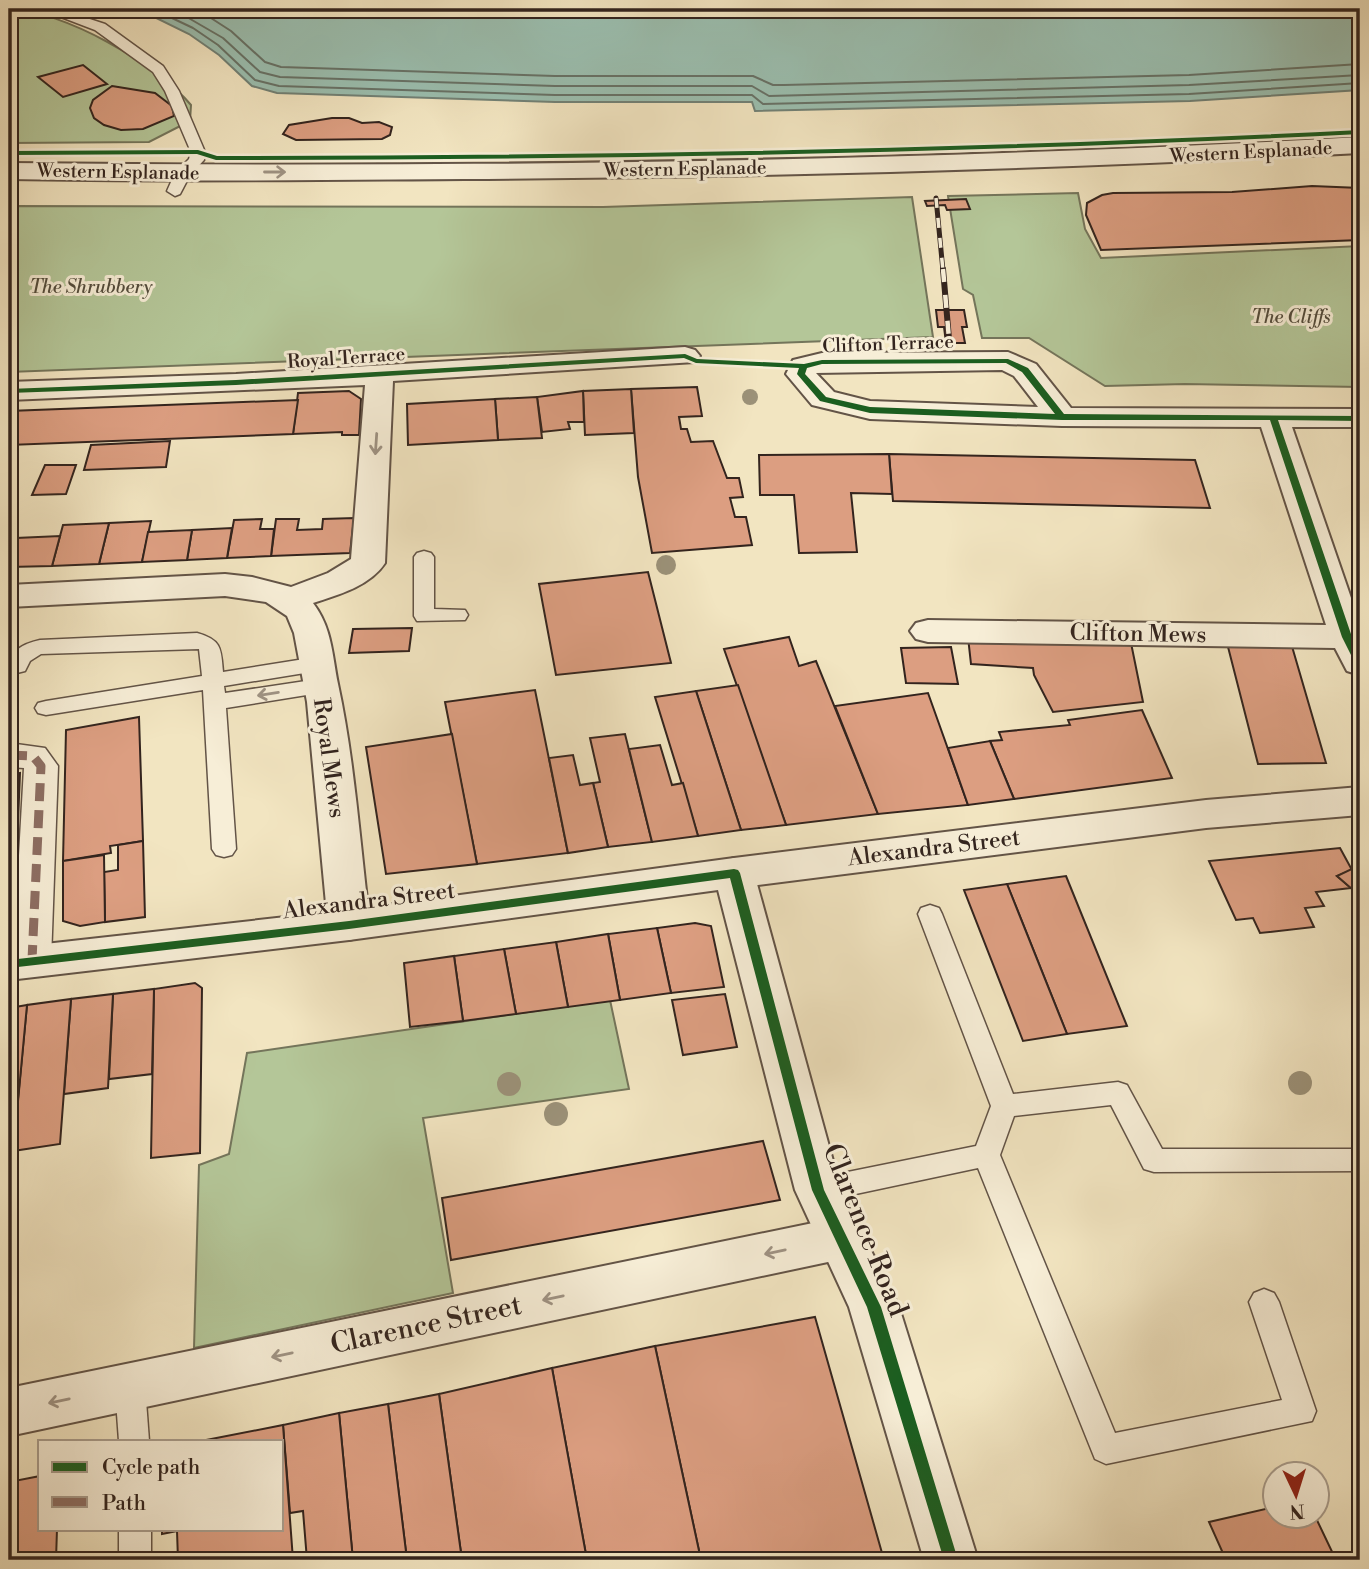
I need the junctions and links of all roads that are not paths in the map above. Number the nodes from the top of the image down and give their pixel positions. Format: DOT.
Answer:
graph roads {
  1 [pos="47,9"];
  2 [pos="1360,145"];
  3 [pos="1360,162"];
  4 [pos="9,171"];
  5 [pos="179,182"];
  6 [pos="9,191"];
  7 [pos="685,356"];
  8 [pos="376,377"];
  9 [pos="9,391"];
  10 [pos="1273,416"];
  11 [pos="1062,417"];
  12 [pos="1360,418"];
  13 [pos="424,557"];
  14 [pos="9,596"];
  15 [pos="289,599"];
  16 [pos="458,615"];
  17 [pos="928,631"];
  18 [pos="1354,650"];
  19 [pos="17,667"];
  20 [pos="318,675"];
  21 [pos="215,692"];
  22 [pos="46,708"];
  23 [pos="9,755"];
  24 [pos="1360,801"];
  25 [pos="224,849"];
  26 [pos="734,873"];
  27 [pos="930,914"];
  28 [pos="349,925"];
  29 [pos="20,962"];
  30 [pos="1004,1106"];
  31 [pos="986,1155"];
  32 [pos="1360,1160"];
  33 [pos="818,1190"];
  34 [pos="842,1238"];
  35 [pos="1264,1302"];
  36 [pos="130,1387"];
  37 [pos="9,1412"];
  38 [pos="134,1440"];
  39 [pos="135,1530"];
  40 [pos="135,1560"];
  41 [pos="951,1560"];
  1 -- 5 [label="lane"];
  5 -- 2 [label="street, Western Esplanade, one-way"];
  3 -- 5 [label="street, Western Esplanade"];
  4 -- 5 [label="street, Western Esplanade"];
  5 -- 6 [label="street, Western Esplanade"];
  7 -- 8 [label="street, Royal Terrace"];
  8 -- 9 [label="street, Royal Terrace"];
  8 -- 15 [label="street, one-way"];
  10 -- 11 [label="street, Clifton Terrace"];
  10 -- 12 [label="street, Clifton Terrace"];
  10 -- 18 [label="street"];
  11 -- 11 [label="street, Clifton Terrace"];
  13 -- 16 [label="lane"];
  14 -- 15 [label="street"];
  15 -- 20 [label="street, Royal Mews"];
  17 -- 18 [label="street, Clifton Mews"];
  19 -- 21 [label="lane"];
  20 -- 21 [label="lane"];
  20 -- 28 [label="street, Royal Mews"];
  21 -- 22 [label="lane"];
  21 -- 25 [label="lane"];
  23 -- 29 [label="street"];
  24 -- 26 [label="street, Alexandra Street"];
  26 -- 28 [label="street, Alexandra Street"];
  26 -- 33 [label="street, Clarence Road"];
  27 -- 30 [label="lane"];
  28 -- 29 [label="street, Alexandra Street"];
  30 -- 31 [label="lane"];
  30 -- 32 [label="lane"];
  31 -- 33 [label="lane"];
  31 -- 35 [label="lane"];
  33 -- 34 [label="street, Clarence Road"];
  34 -- 36 [label="street, Clarence Street, one-way"];
  34 -- 41 [label="street, Clarence Road"];
  36 -- 37 [label="street, Clarence Street, one-way"];
  36 -- 38 [label="lane"];
  39 -- 40 [label="lane"];
}
